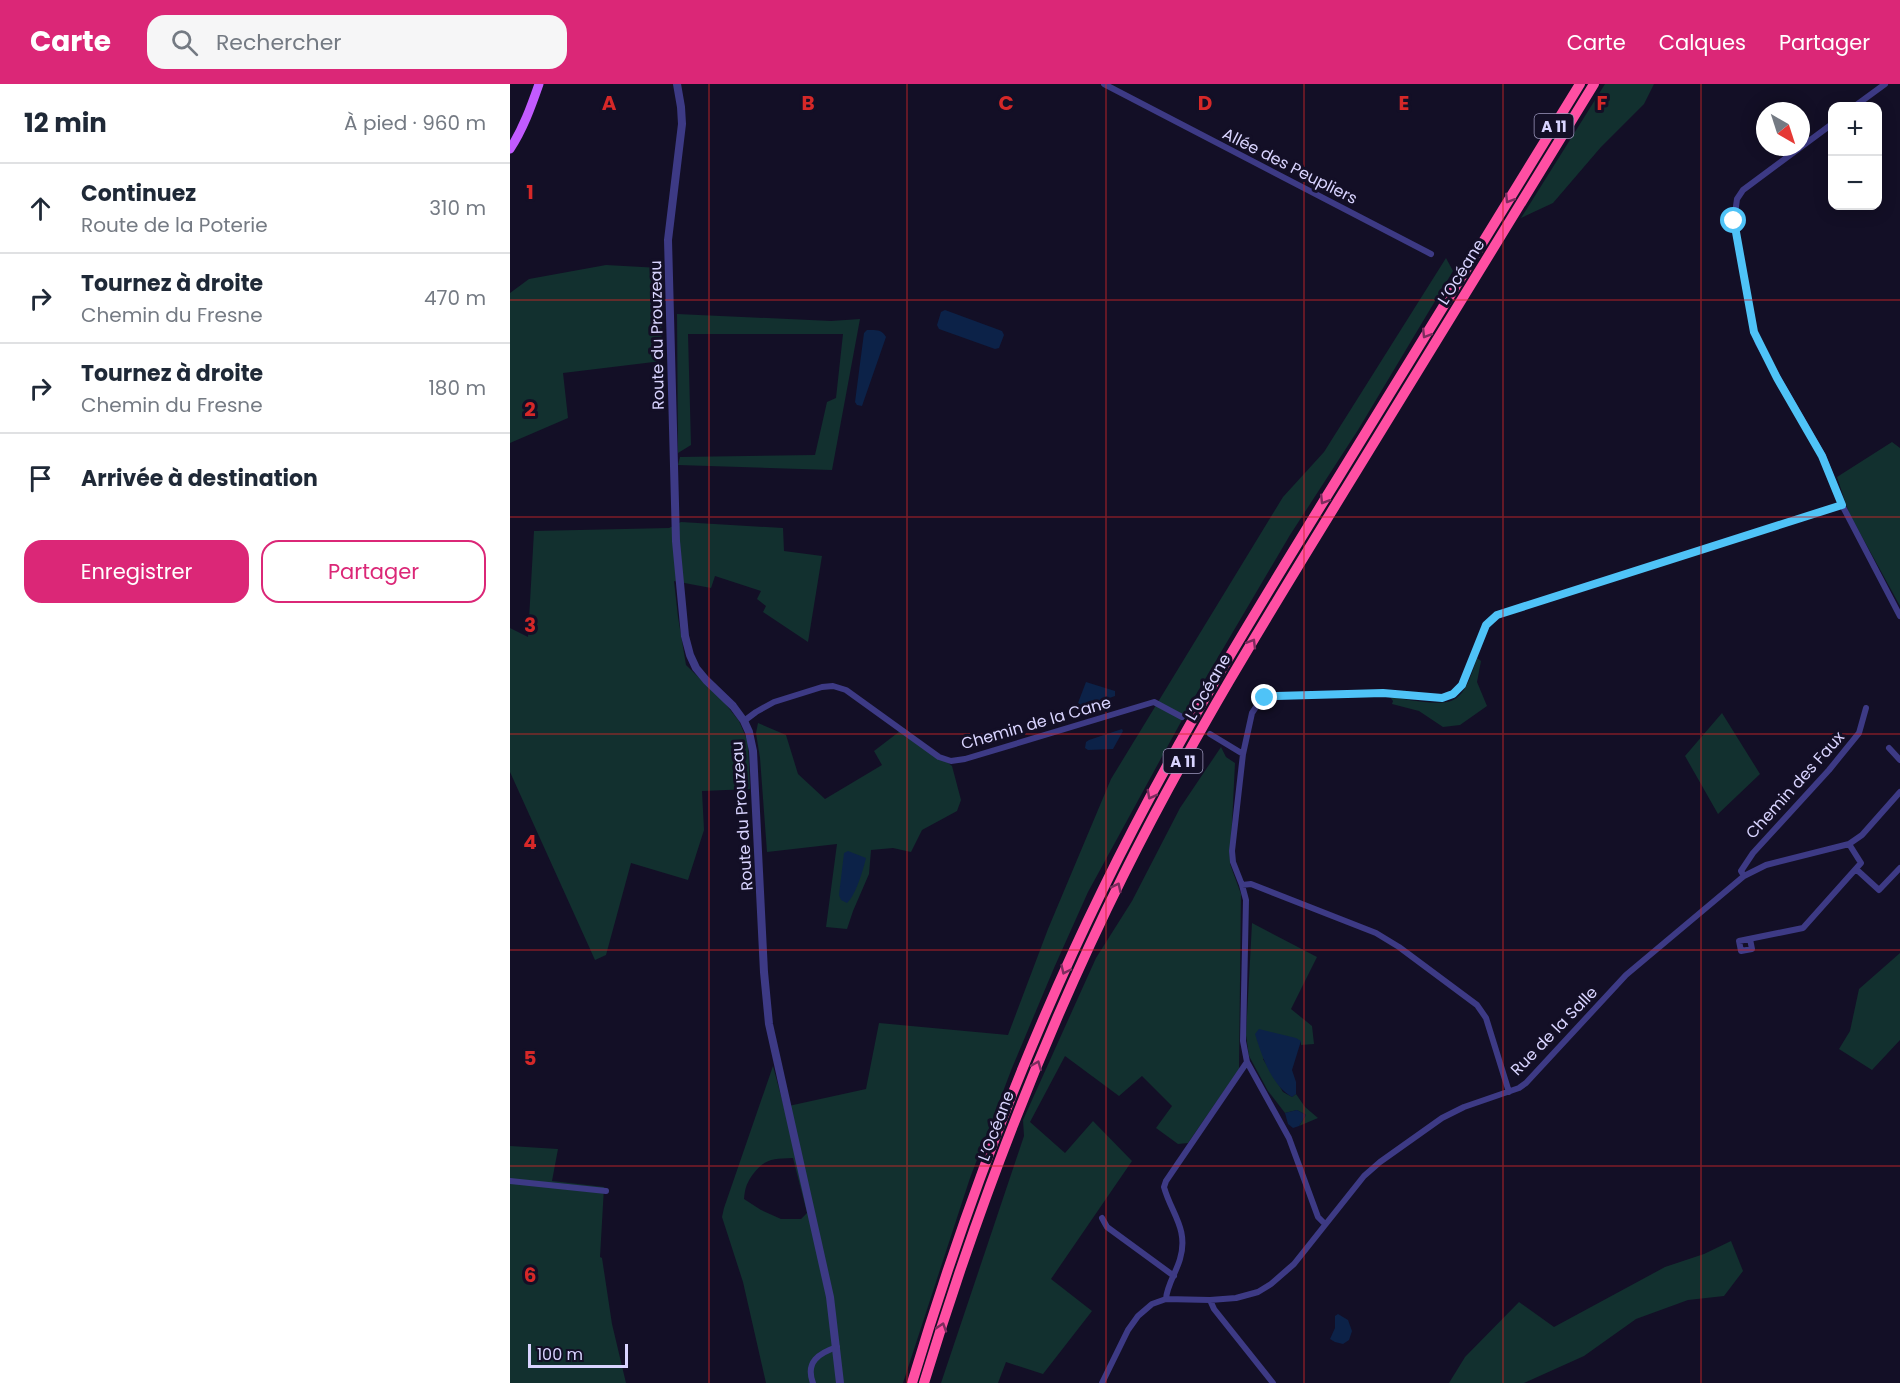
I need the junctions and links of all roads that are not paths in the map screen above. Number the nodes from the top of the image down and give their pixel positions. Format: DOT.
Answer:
graph roads {
  1 [pos="677,84"];
  2 [pos="1104,84"];
  3 [pos="1580,84"];
  4 [pos="1594,84"];
  5 [pos="1885,84"];
  6 [pos="538,85"];
  7 [pos="1860,102"];
  8 [pos="1828,128"];
  9 [pos="510,149"];
  10 [pos="1431,254"];
  11 [pos="1842,505"];
  12 [pos="1900,616"];
  13 [pos="1866,708"];
  14 [pos="1182,717"];
  15 [pos="744,721"];
  16 [pos="1210,734"];
  17 [pos="1889,748"];
  18 [pos="1243,754"];
  19 [pos="1900,760"];
  20 [pos="1900,792"];
  21 [pos="1850,844"];
  22 [pos="1900,868"];
  23 [pos="1856,869"];
  24 [pos="1744,876"];
  25 [pos="1242,885"];
  26 [pos="1750,939"];
  27 [pos="1247,1062"];
  28 [pos="1509,1092"];
  29 [pos="510,1181"];
  30 [pos="606,1191"];
  31 [pos="1102,1218"];
  32 [pos="1325,1224"];
  33 [pos="1174,1276"];
  34 [pos="1166,1299"];
  35 [pos="1210,1300"];
  36 [pos="837,1347"];
  37 [pos="813,1383"];
  38 [pos="840,1383"];
  39 [pos="912,1383"];
  40 [pos="924,1383"];
  41 [pos="1102,1383"];
  42 [pos="1273,1383"];
  1 -- 15 [label="street, Route du Prouzeau"];
  2 -- 10 [label="street, Allée des Peupliers"];
  3 -- 39 [label="highway, L’Océane / A 11, one-way"];
  40 -- 4 [label="highway, L’Océane / A 11, one-way"];
  5 -- 7 [label="street"];
  6 -- 9 [label="main road"];
  8 -- 11 [label="street"];
  11 -- 12 [label="street"];
  11 -- 18 [label="street"];
  13 -- 24 [label="street, Chemin des Faux"];
  14 -- 15 [label="street, Chemin de la Cane"];
  15 -- 36 [label="street, Route du Prouzeau"];
  16 -- 18 [label="street"];
  17 -- 19 [label="street"];
  18 -- 25 [label="street"];
  20 -- 21 [label="street, Rue de la Salle"];
  21 -- 23 [label="street"];
  21 -- 24 [label="street, Rue de la Salle"];
  22 -- 23 [label="street"];
  23 -- 26 [label="street"];
  24 -- 28 [label="street, Rue de la Salle"];
  25 -- 27 [label="street"];
  25 -- 28 [label="street"];
  27 -- 32 [label="street"];
  27 -- 33 [label="street"];
  28 -- 32 [label="street, Rue de la Salle"];
  29 -- 30 [label="street"];
  31 -- 33 [label="street"];
  32 -- 35 [label="street, Rue de la Salle"];
  33 -- 34 [label="street"];
  34 -- 35 [label="street, Rue de la Salle"];
  34 -- 41 [label="street"];
  35 -- 42 [label="street"];
  36 -- 37 [label="street"];
  36 -- 38 [label="street, Route du Prouzeau"];
}
